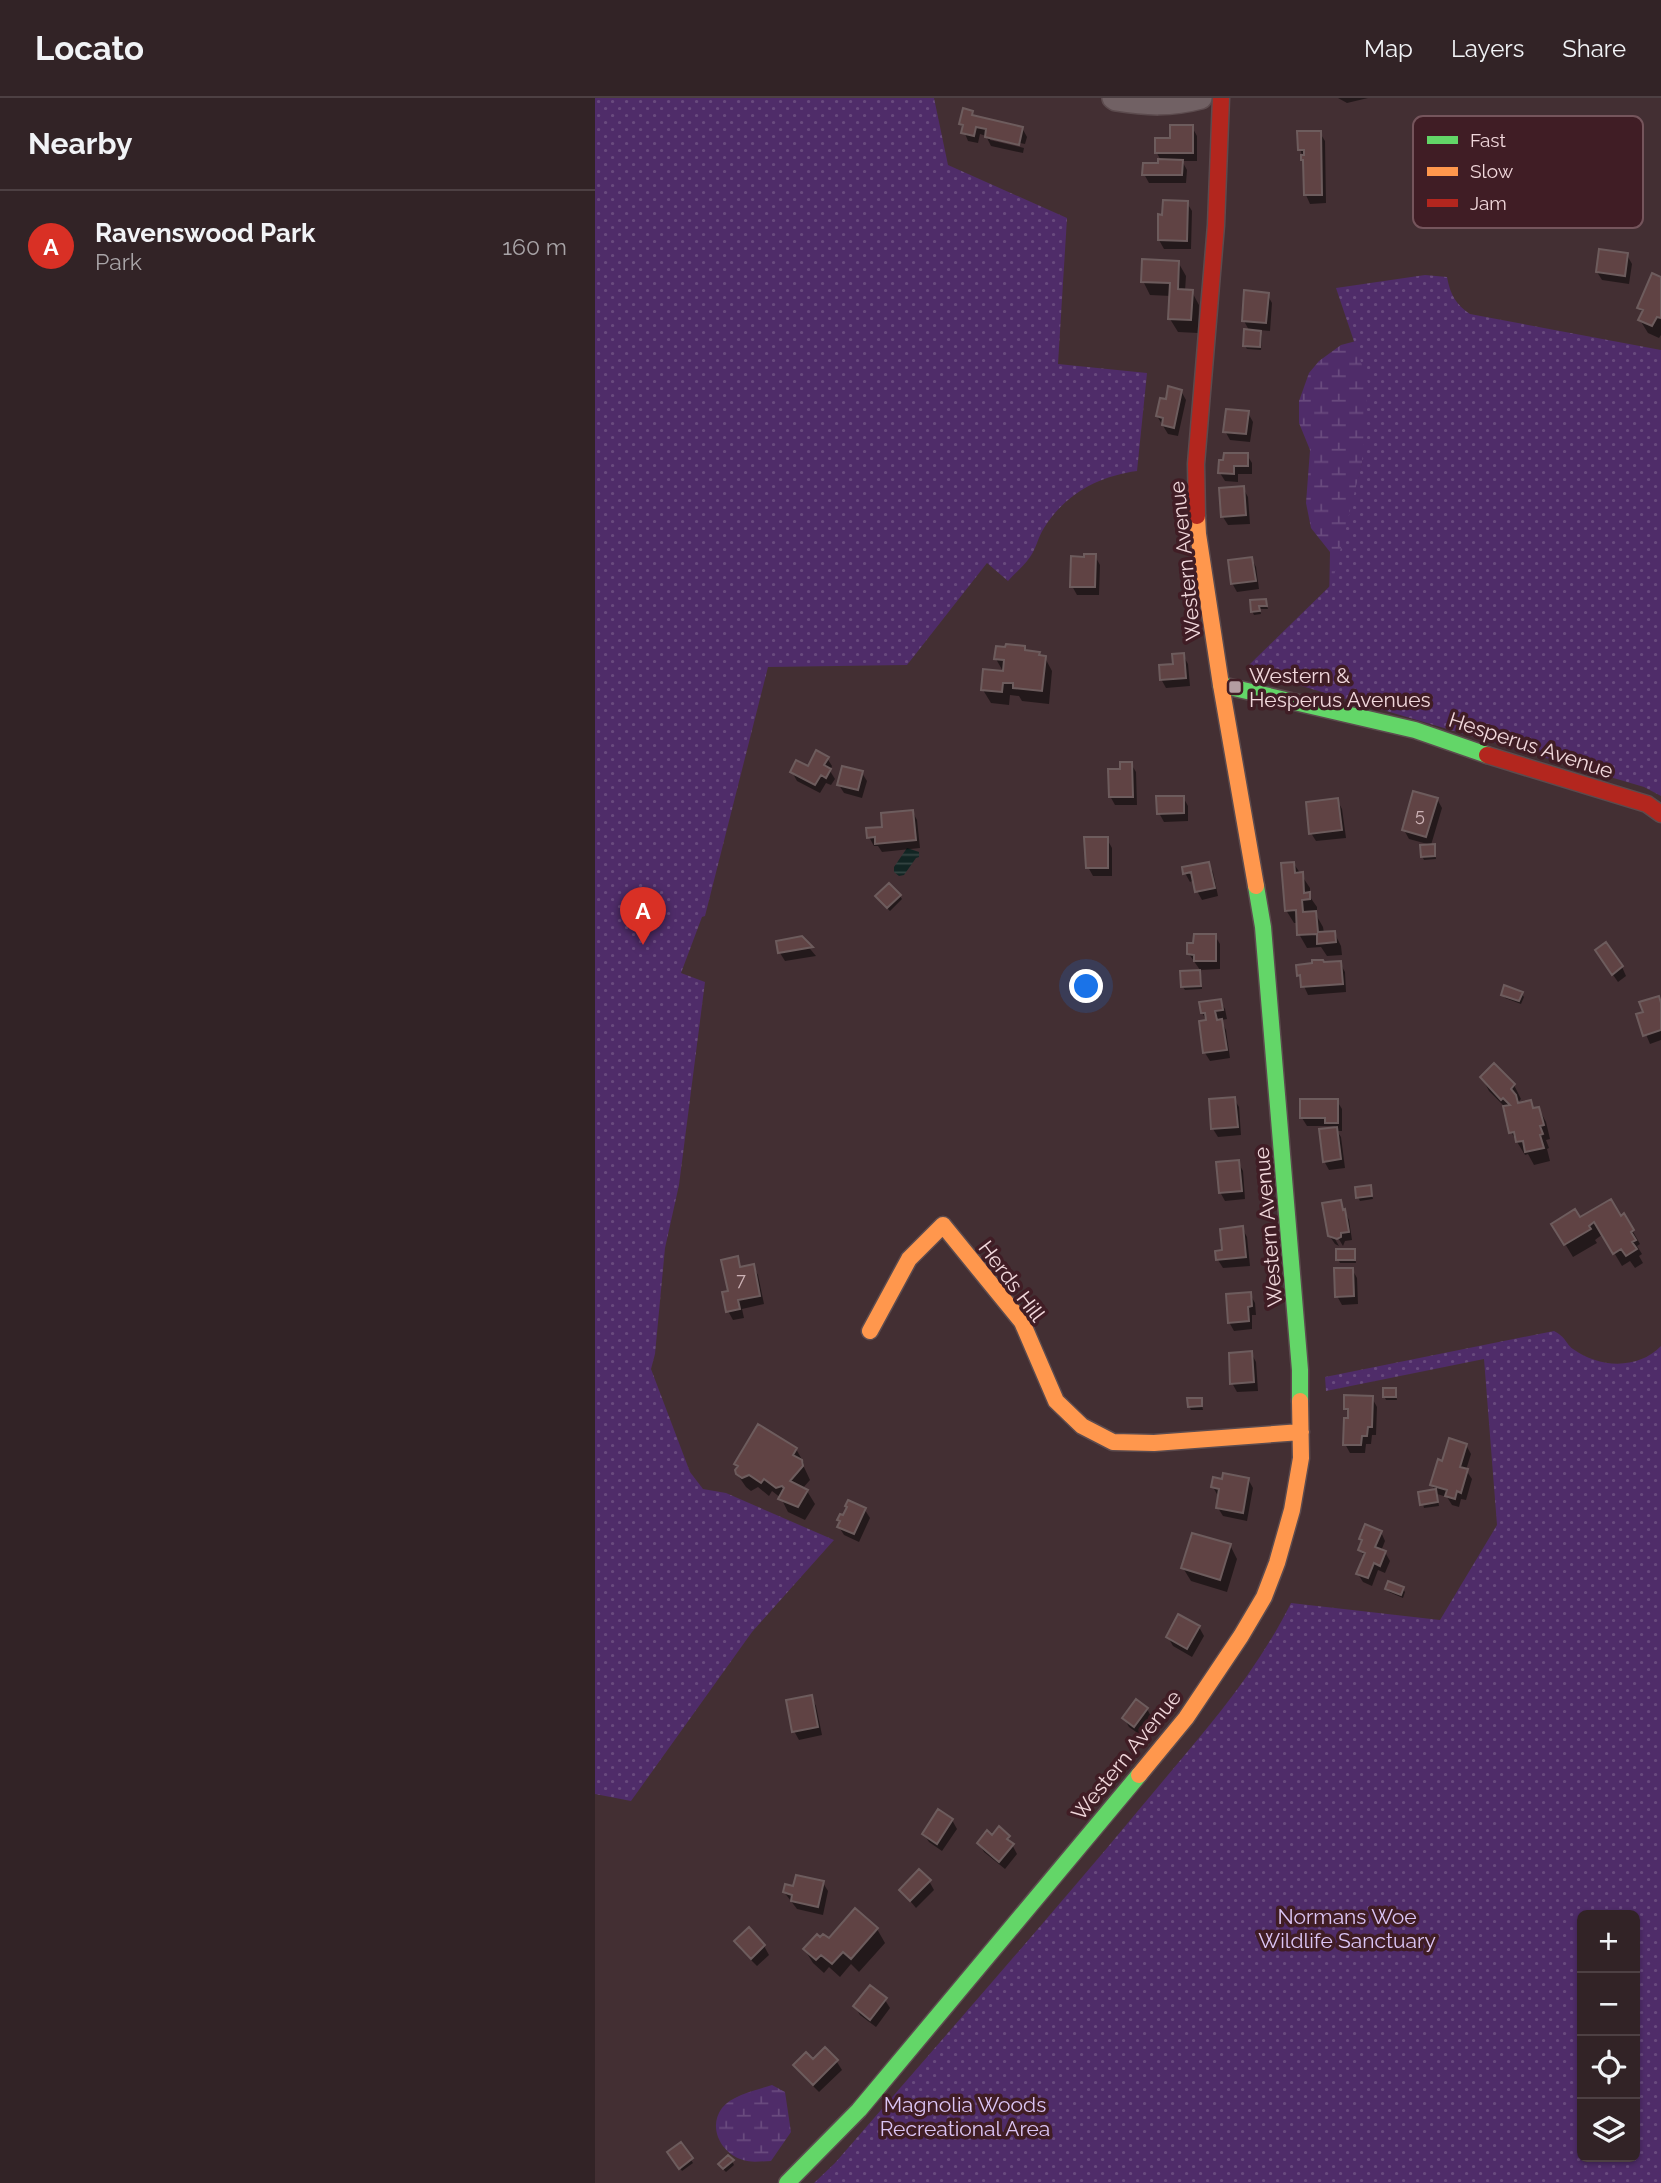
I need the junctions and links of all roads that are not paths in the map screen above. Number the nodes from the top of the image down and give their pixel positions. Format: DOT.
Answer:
graph roads {
  1 [pos="1113,98"];
  2 [pos="1201,98"];
  3 [pos="1221,98"];
  4 [pos="1221,684"];
  5 [pos="1661,814"];
  6 [pos="870,1331"];
  7 [pos="1301,1432"];
  8 [pos="787,2183"];
  1 -- 2 [label="street"];
  3 -- 4 [label="main road, Western Avenue"];
  4 -- 5 [label="main road, Hesperus Avenue"];
  4 -- 7 [label="main road, Western Avenue"];
  6 -- 7 [label="main road, Herds Hill"];
  7 -- 8 [label="main road, Western Avenue"];
}
